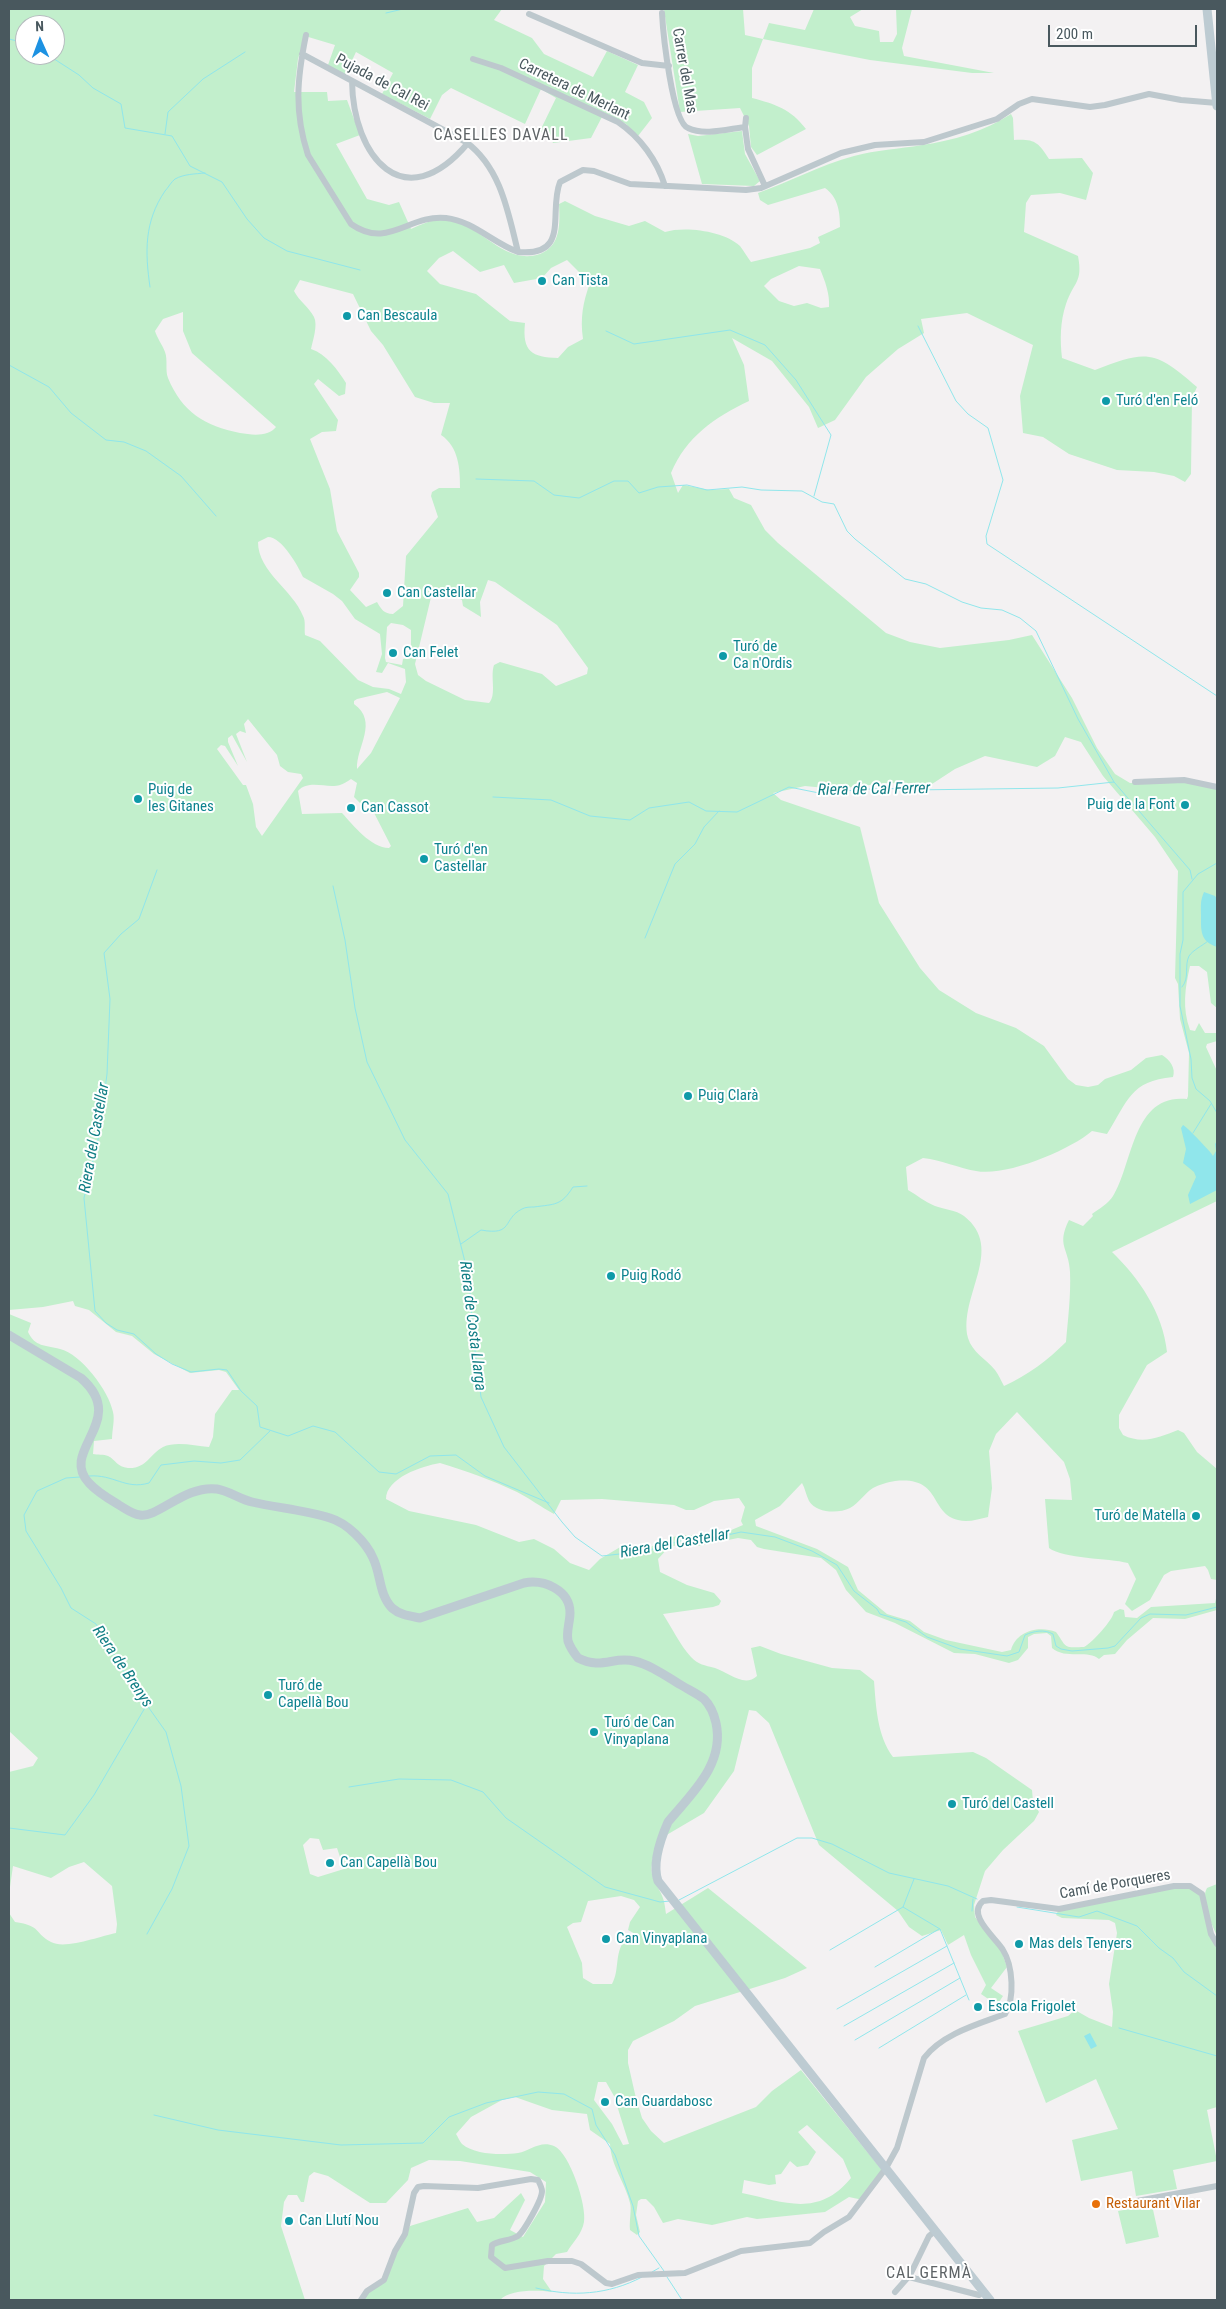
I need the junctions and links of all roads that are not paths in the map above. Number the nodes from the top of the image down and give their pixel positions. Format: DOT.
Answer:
graph roads {
  1 [pos="1207,9"];
  2 [pos="662,13"];
  3 [pos="529,14"];
  4 [pos="306,35"];
  5 [pos="1214,41"];
  6 [pos="302,54"];
  7 [pos="473,59"];
  8 [pos="669,66"];
  9 [pos="352,81"];
  10 [pos="1216,82"];
  11 [pos="1217,104"];
  12 [pos="746,118"];
  13 [pos="745,127"];
  14 [pos="468,143"];
  15 [pos="665,186"];
  16 [pos="764,186"];
  17 [pos="518,252"];
  18 [pos="1135,782"];
  19 [pos="1217,787"];
  20 [pos="9,1335"];
  21 [pos="1217,1944"];
  22 [pos="886,2168"];
  23 [pos="1217,2186"];
  24 [pos="1137,2201"];
  25 [pos="935,2231"];
  26 [pos="909,2277"];
  27 [pos="895,2292"];
  28 [pos="983,2292"];
  29 [pos="361,2300"];
  30 [pos="990,2300"];
  1 -- 5 [label="main road"];
  2 -- 8 [label="street, Carrer del Mas"];
  3 -- 8 [label="street"];
  4 -- 6 [label="street"];
  5 -- 10 [label="main road"];
  6 -- 9 [label="street, Pujada de Cal Rei"];
  6 -- 17 [label="street"];
  7 -- 15 [label="street, Carretera de Merlant"];
  8 -- 13 [label="street, Carrer del Mas"];
  9 -- 14 [label="street, Pujada de Cal Rei"];
  9 -- 14 [label="street"];
  10 -- 11 [label="main road"];
  11 -- 16 [label="street"];
  12 -- 13 [label="street"];
  13 -- 16 [label="street"];
  14 -- 17 [label="street, Pujada de Cal Rei"];
  15 -- 16 [label="street"];
  15 -- 17 [label="street"];
  18 -- 19 [label="street"];
  20 -- 22 [label="main road"];
  21 -- 22 [label="street, Camí de Porqueres"];
  22 -- 25 [label="main road"];
  22 -- 29 [label="street"];
  23 -- 24 [label="street"];
  25 -- 26 [label="street"];
  25 -- 28 [label="main road"];
  26 -- 27 [label="street"];
  26 -- 28 [label="street"];
  28 -- 30 [label="main road"];
}
